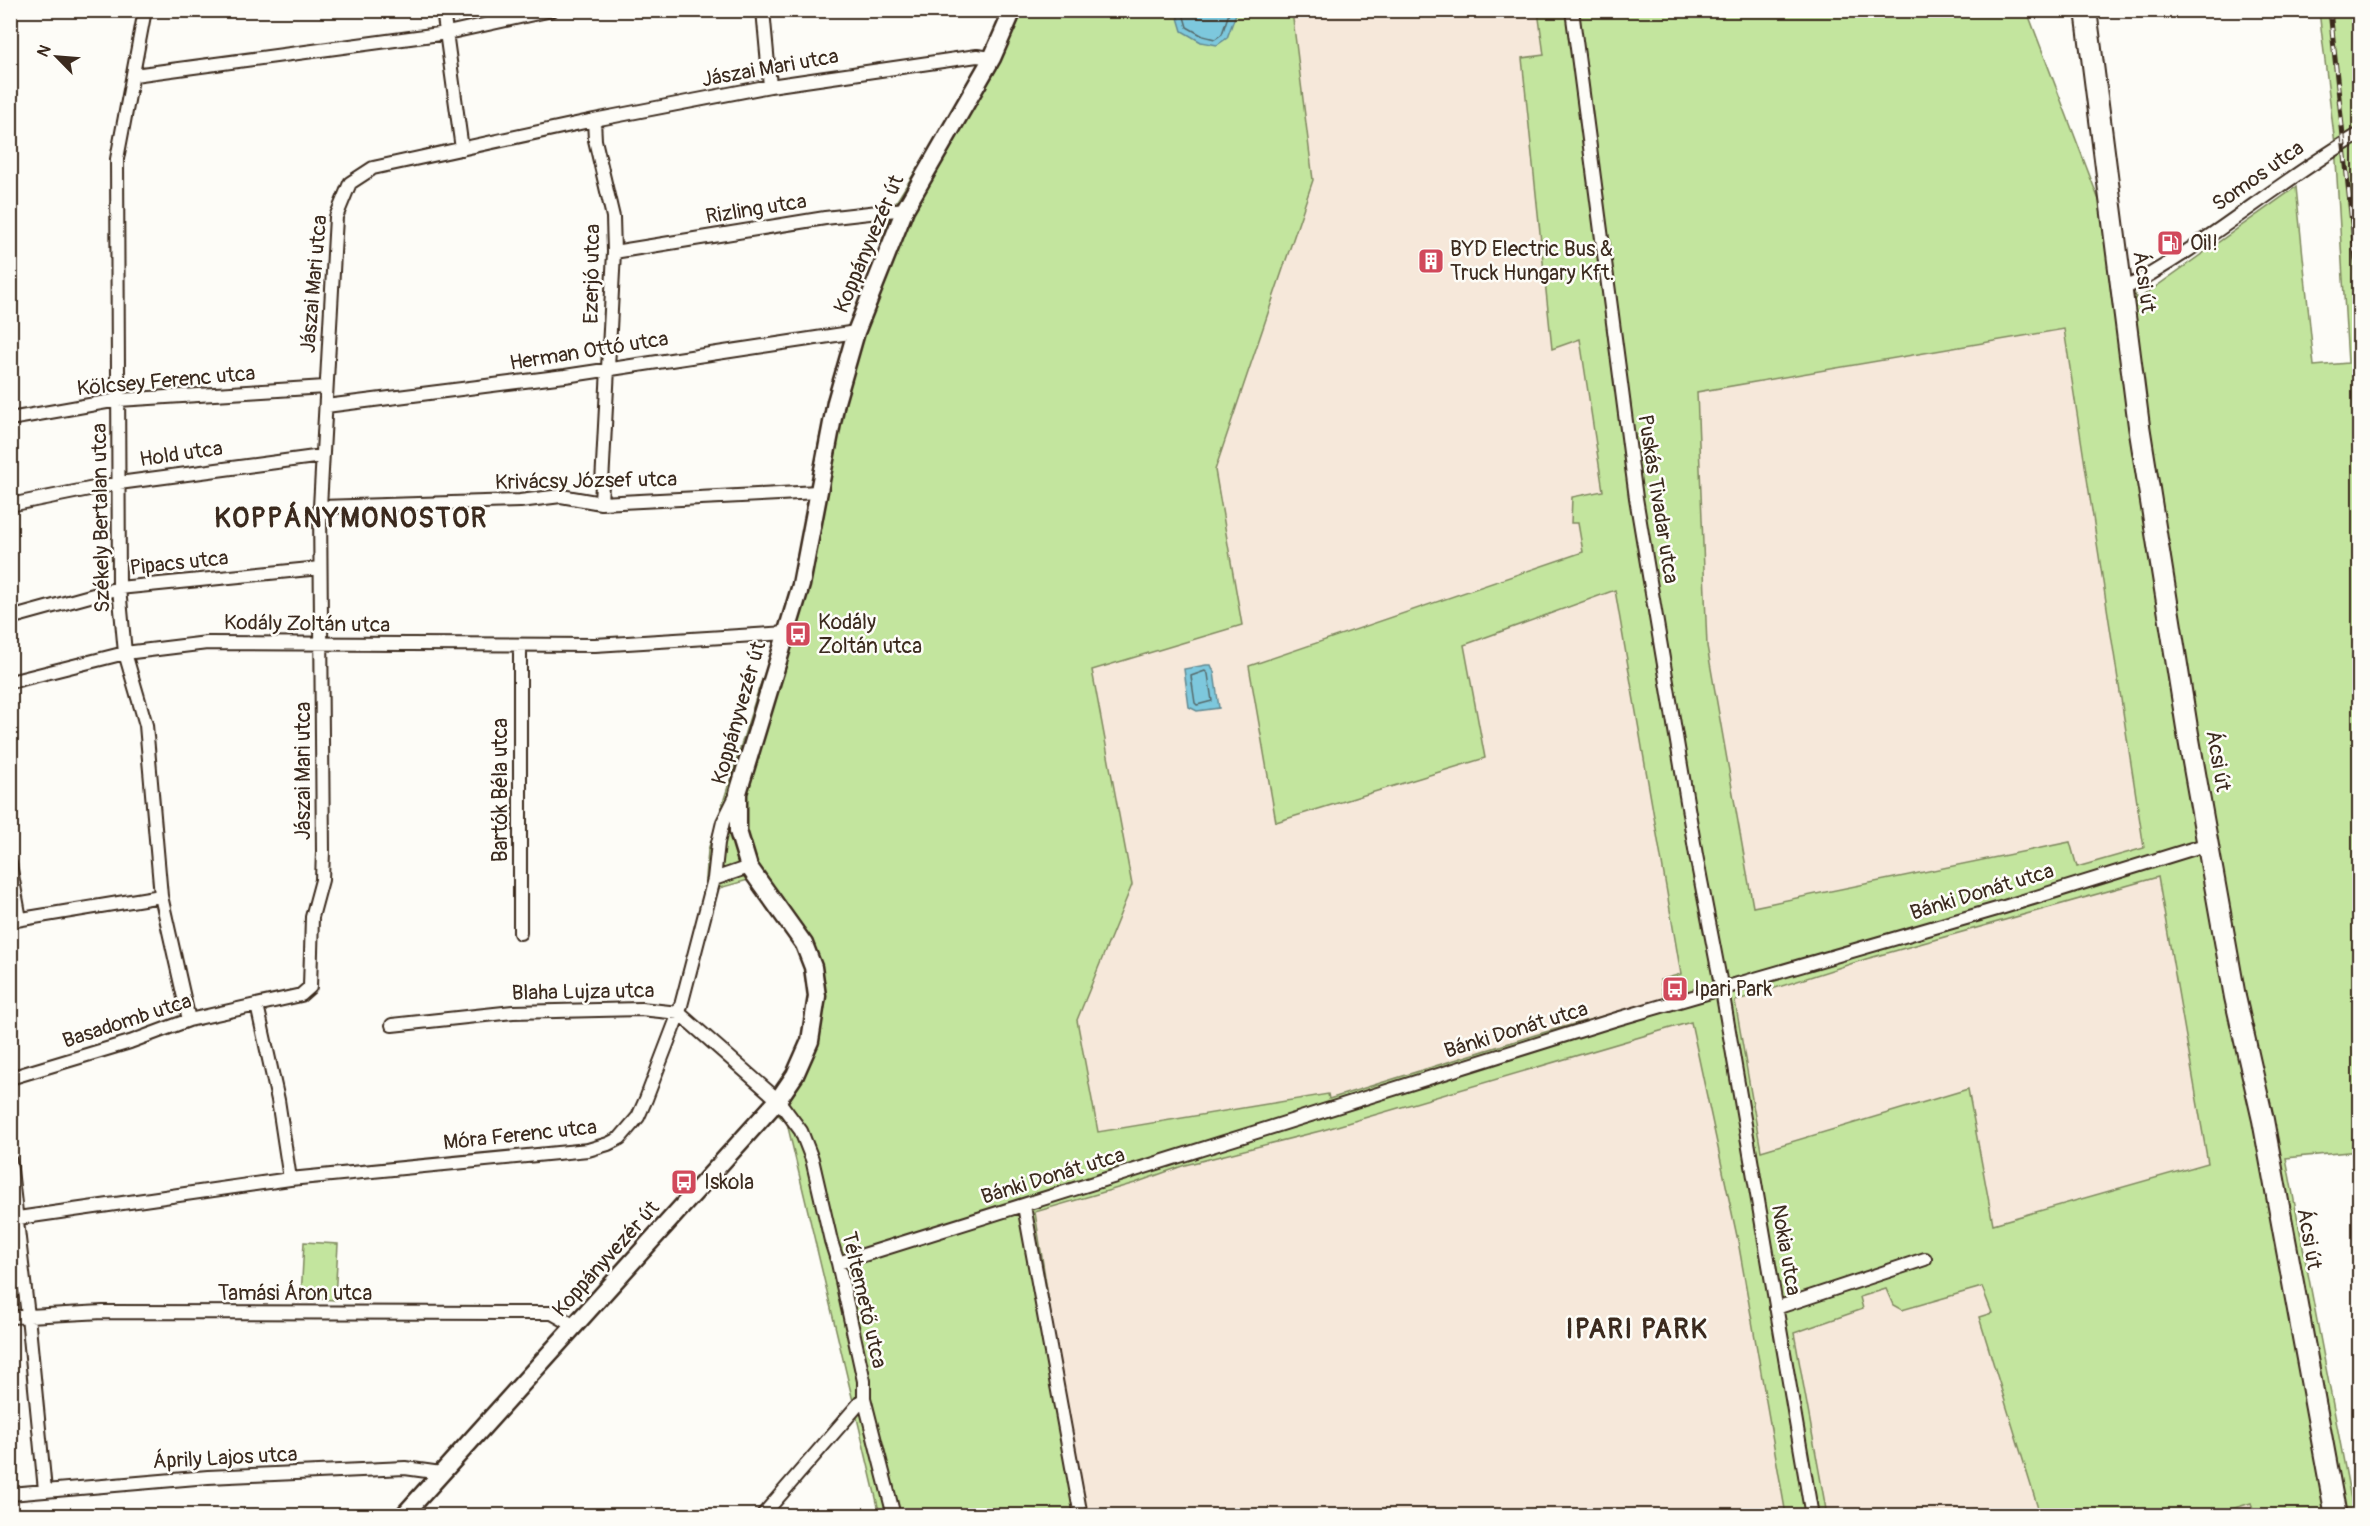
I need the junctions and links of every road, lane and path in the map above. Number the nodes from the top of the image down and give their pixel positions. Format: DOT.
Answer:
graph roads {
  1 [pos="145,10"];
  2 [pos="443,10"];
  3 [pos="552,10"];
  4 [pos="763,10"];
  5 [pos="1013,10"];
  6 [pos="1572,10"];
  7 [pos="2086,10"];
  8 [pos="447,33"];
  9 [pos="992,58"];
  10 [pos="134,75"];
  11 [pos="770,86"];
  12 [pos="594,120"];
  13 [pos="2360,134"];
  14 [pos="462,148"];
  15 [pos="905,209"];
  16 [pos="614,252"];
  17 [pos="2120,291"];
  18 [pos="856,332"];
  19 [pos="608,368"];
  20 [pos="326,387"];
  21 [pos="118,400"];
  22 [pos="326,406"];
  23 [pos="10,419"];
  24 [pos="322,456"];
  25 [pos="119,483"];
  26 [pos="818,492"];
  27 [pos="602,503"];
  28 [pos="10,505"];
  29 [pos="320,507"];
  30 [pos="320,568"];
  31 [pos="119,588"];
  32 [pos="10,618"];
  33 [pos="787,633"];
  34 [pos="321,644"];
  35 [pos="520,646"];
  36 [pos="125,653"];
  37 [pos="10,682"];
  38 [pos="738,793"];
  39 [pos="2208,844"];
  40 [pos="10,864"];
  41 [pos="748,867"];
  42 [pos="714,879"];
  43 [pos="161,896"];
  44 [pos="15,920"];
  45 [pos="520,933"];
  46 [pos="1722,990"];
  47 [pos="256,1005"];
  48 [pos="679,1013"];
  49 [pos="189,1020"];
  50 [pos="392,1025"];
  51 [pos="10,1078"];
  52 [pos="778,1100"];
  53 [pos="10,1161"];
  54 [pos="290,1179"];
  55 [pos="1024,1206"];
  56 [pos="18,1218"];
  57 [pos="1925,1259"];
  58 [pos="838,1263"];
  59 [pos="1776,1308"];
  60 [pos="28,1316"];
  61 [pos="10,1317"];
  62 [pos="575,1326"];
  63 [pos="864,1398"];
  64 [pos="441,1473"];
  65 [pos="45,1490"];
  66 [pos="10,1494"];
  67 [pos="403,1515"];
  68 [pos="762,1515"];
  69 [pos="894,1515"];
  70 [pos="1081,1515"];
  71 [pos="1812,1515"];
  72 [pos="2336,1515"];
  1 -- 10 [label="street, Székely Bertalan utca"];
  2 -- 8 [label="street"];
  3 -- 8 [label="street"];
  4 -- 11 [label="street"];
  5 -- 9 [label="street, Koppányvezér út"];
  6 -- 46 [label="street, Puskás Tivadar utca"];
  7 -- 17 [label="main road, Ácsi út"];
  8 -- 10 [label="street"];
  8 -- 14 [label="street"];
  9 -- 11 [label="street, Jászai Mari utca"];
  9 -- 15 [label="street, Koppányvezér út"];
  10 -- 21 [label="street, Székely Bertalan utca"];
  11 -- 12 [label="street, Jászai Mari utca"];
  12 -- 14 [label="street, Jászai Mari utca"];
  12 -- 16 [label="street, Ezerjó utca"];
  13 -- 17 [label="street, Somos utca"];
  14 -- 20 [label="street, Jászai Mari utca"];
  15 -- 16 [label="street, Rizling utca"];
  15 -- 18 [label="street, Koppányvezér út"];
  16 -- 19 [label="street, Ezerjó utca"];
  17 -- 39 [label="main road, Ácsi út"];
  18 -- 19 [label="street, Herman Ottó utca"];
  18 -- 26 [label="street, Koppányvezér út"];
  19 -- 22 [label="street, Herman Ottó utca"];
  19 -- 27 [label="street, Ezerjó utca"];
  20 -- 21 [label="street, Kölcsey Ferenc utca"];
  20 -- 22 [label="street, Jászai Mari utca"];
  21 -- 23 [label="street, Kölcsey Ferenc utca"];
  21 -- 25 [label="street, Székely Bertalan utca"];
  22 -- 24 [label="street, Jászai Mari utca"];
  24 -- 25 [label="street, Hold utca"];
  24 -- 29 [label="street, Jászai Mari utca"];
  25 -- 28 [label="street, Hold utca"];
  25 -- 31 [label="street, Székely Bertalan utca"];
  26 -- 27 [label="street, Krivácsy József utca"];
  26 -- 33 [label="street, Koppányvezér út"];
  27 -- 29 [label="street, Krivácsy József utca"];
  29 -- 30 [label="street, Jászai Mari utca"];
  30 -- 31 [label="street, Pipacs utca"];
  30 -- 34 [label="street, Jászai Mari utca"];
  31 -- 32 [label="street, Pipacs utca"];
  31 -- 36 [label="street, Székely Bertalan utca"];
  33 -- 35 [label="street, Kodály Zoltán utca"];
  33 -- 38 [label="street, Koppányvezér út"];
  34 -- 35 [label="street, Kodály Zoltán utca"];
  34 -- 36 [label="street, Kodály Zoltán utca"];
  34 -- 47 [label="street, Jászai Mari utca"];
  35 -- 45 [label="street, Bartók Béla utca"];
  36 -- 37 [label="street, Kodály Zoltán utca"];
  36 -- 43 [label="street, Székely Bertalan utca"];
  38 -- 41 [label="street, Koppányvezér út"];
  38 -- 42 [label="street, Móra Ferenc utca"];
  39 -- 46 [label="street, Bánki Donát utca"];
  39 -- 72 [label="main road, Ácsi út"];
  40 -- 44 [label="street"];
  41 -- 42 [label="street"];
  41 -- 52 [label="street, Koppányvezér út"];
  42 -- 48 [label="street, Móra Ferenc utca"];
  43 -- 44 [label="street"];
  43 -- 49 [label="street, Székely Bertalan utca"];
  46 -- 55 [label="street, Bánki Donát utca"];
  46 -- 59 [label="street, Nokia utca"];
  47 -- 49 [label="street, Basadomb utca"];
  47 -- 54 [label="street"];
  48 -- 50 [label="street, Blaha Lujza utca"];
  48 -- 52 [label="street, Blaha Lujza utca"];
  48 -- 54 [label="street, Móra Ferenc utca"];
  49 -- 51 [label="street, Basadomb utca"];
  52 -- 58 [label="street, Téltemető utca"];
  52 -- 62 [label="street, Koppányvezér út"];
  53 -- 56 [label="street"];
  54 -- 56 [label="street, Móra Ferenc utca"];
  55 -- 58 [label="street, Bánki Donát utca"];
  55 -- 70 [label="street"];
  56 -- 60 [label="street"];
  57 -- 59 [label="street"];
  58 -- 63 [label="street, Téltemető utca"];
  59 -- 71 [label="street, Nokia utca"];
  60 -- 61 [label="street, Tamási Áron utca"];
  60 -- 62 [label="street, Tamási Áron utca"];
  60 -- 65 [label="street"];
  62 -- 64 [label="street, Koppányvezér út"];
  63 -- 68 [label="street"];
  63 -- 69 [label="street, Téltemető utca"];
  64 -- 65 [label="street, Áprily Lajos utca"];
  64 -- 67 [label="street, Koppányvezér út"];
  65 -- 66 [label="street, Áprily Lajos utca"];
}
